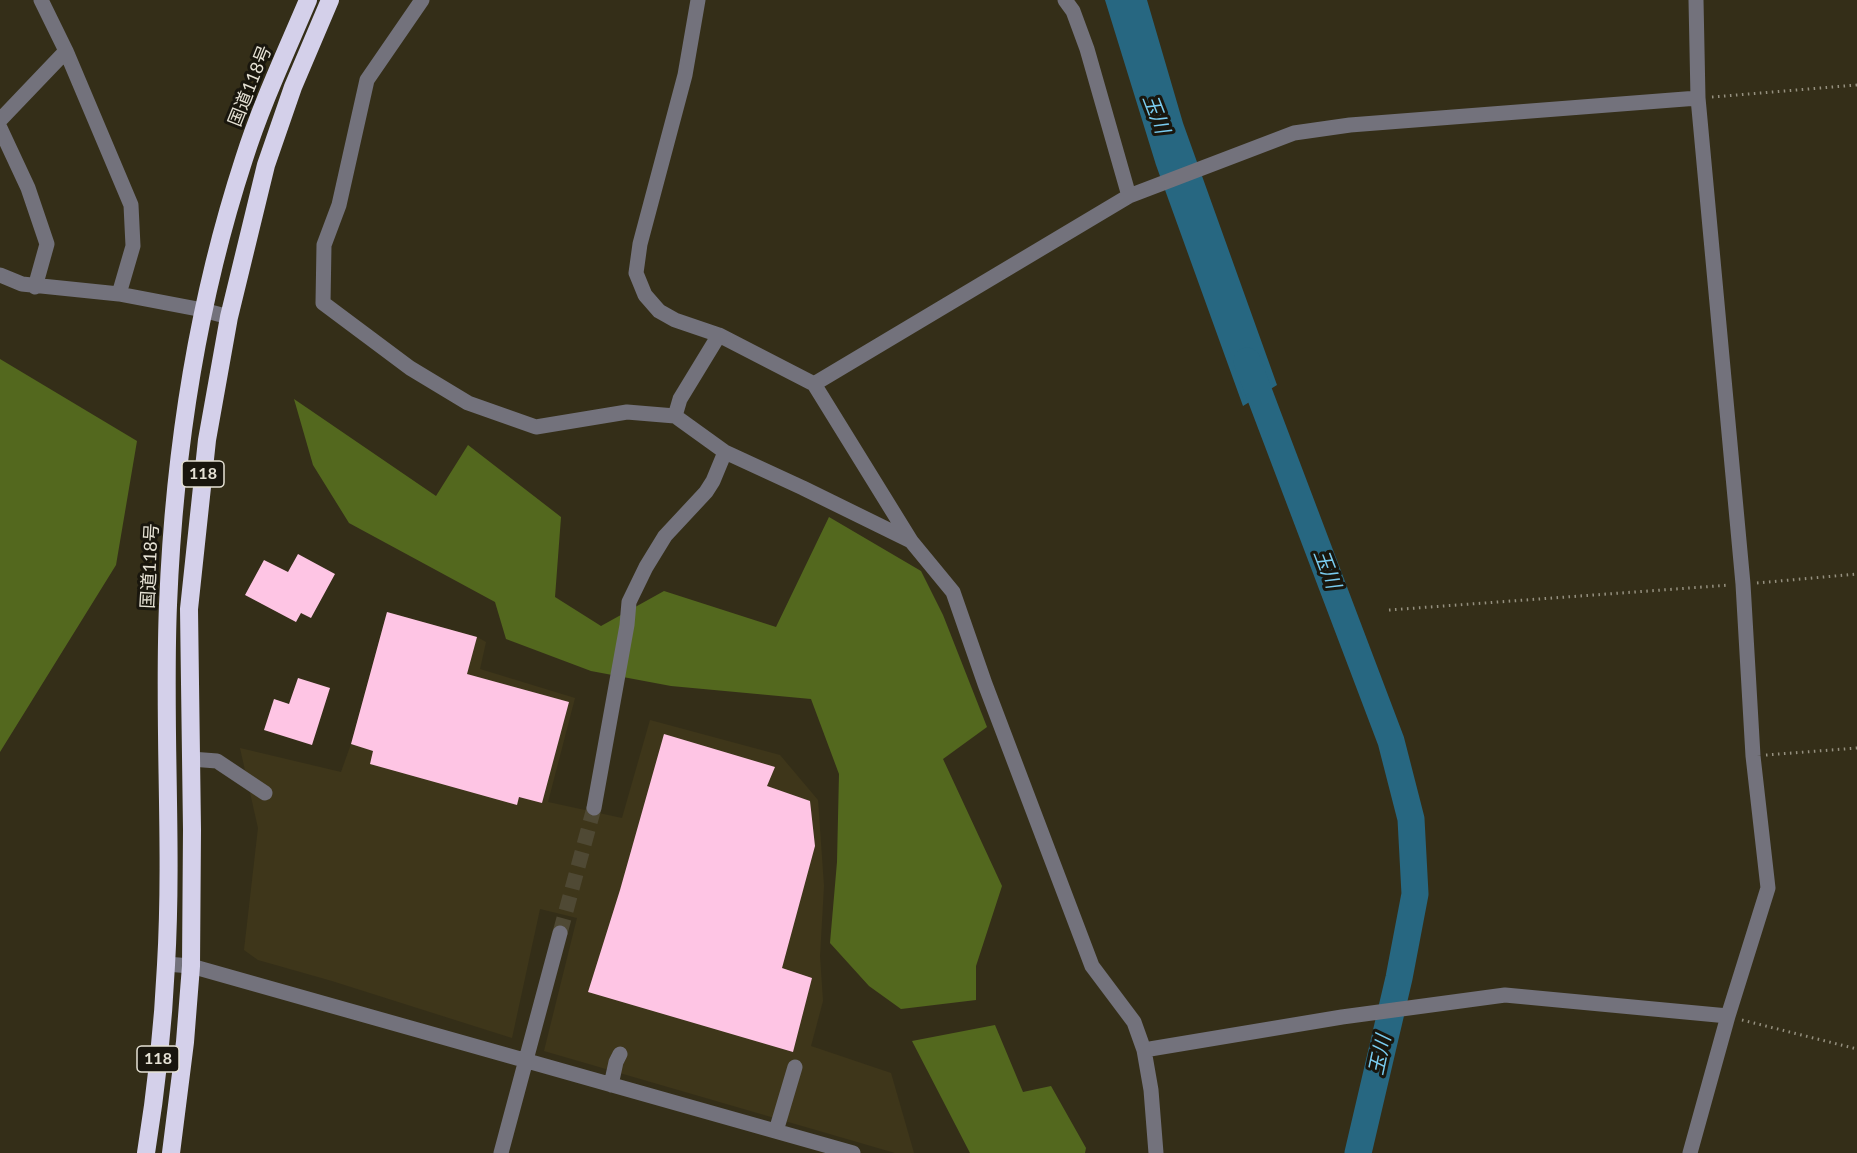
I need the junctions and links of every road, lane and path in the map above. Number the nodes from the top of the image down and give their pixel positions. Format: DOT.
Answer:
graph roads {
  1 [pos="41,0"];
  2 [pos="308,0"];
  3 [pos="330,0"];
  4 [pos="422,0"];
  5 [pos="698,0"];
  6 [pos="1065,0"];
  7 [pos="1696,0"];
  8 [pos="66,51"];
  9 [pos="1857,85"];
  10 [pos="1698,98"];
  11 [pos="0,120"];
  12 [pos="0,128"];
  13 [pos="1130,196"];
  14 [pos="0,275"];
  15 [pos="35,287"];
  16 [pos="119,294"];
  17 [pos="203,310"];
  18 [pos="229,317"];
  19 [pos="719,335"];
  20 [pos="814,384"];
  21 [pos="675,416"];
  22 [pos="725,452"];
  23 [pos="911,541"];
  24 [pos="1857,574"];
  25 [pos="1743,584"];
  26 [pos="1389,610"];
  27 [pos="1857,748"];
  28 [pos="1753,756"];
  29 [pos="191,759"];
  30 [pos="265,793"];
  31 [pos="594,808"];
  32 [pos="560,933"];
  33 [pos="166,964"];
  34 [pos="191,966"];
  35 [pos="1728,1016"];
  36 [pos="1857,1048"];
  37 [pos="1144,1050"];
  38 [pos="620,1054"];
  39 [pos="526,1061"];
  40 [pos="795,1067"];
  41 [pos="611,1085"];
  42 [pos="776,1131"];
  43 [pos="146,1153"];
  44 [pos="171,1153"];
  45 [pos="501,1153"];
  46 [pos="853,1153"];
  47 [pos="1156,1153"];
  48 [pos="1690,1153"];
  1 -- 8 [label="street"];
  2 -- 17 [label="highway, 国道118号 / 118"];
  3 -- 18 [label="highway, 118"];
  4 -- 21 [label="street"];
  5 -- 19 [label="street"];
  6 -- 13 [label="street"];
  7 -- 10 [label="street"];
  8 -- 11 [label="street"];
  8 -- 16 [label="street"];
  9 -- 10 [label="path"];
  10 -- 13 [label="street"];
  10 -- 25 [label="street"];
  12 -- 15 [label="street"];
  13 -- 20 [label="street"];
  14 -- 15 [label="street"];
  15 -- 16 [label="street"];
  16 -- 17 [label="street"];
  17 -- 18 [label="street"];
  17 -- 33 [label="highway, 国道118号 / 118"];
  18 -- 29 [label="highway, 118"];
  19 -- 20 [label="street"];
  19 -- 21 [label="street"];
  20 -- 23 [label="street"];
  21 -- 22 [label="street"];
  22 -- 23 [label="street"];
  22 -- 31 [label="street"];
  23 -- 37 [label="street"];
  24 -- 25 [label="path"];
  25 -- 26 [label="path"];
  25 -- 28 [label="street"];
  27 -- 28 [label="path"];
  28 -- 35 [label="street"];
  29 -- 30 [label="street"];
  29 -- 34 [label="highway, 118"];
  32 -- 39 [label="street"];
  33 -- 34 [label="street"];
  33 -- 43 [label="highway, 国道118号 / 118"];
  34 -- 39 [label="street"];
  34 -- 44 [label="highway, 118"];
  35 -- 36 [label="path"];
  35 -- 37 [label="street"];
  35 -- 48 [label="street"];
  37 -- 47 [label="street"];
  38 -- 41 [label="street"];
  39 -- 41 [label="street"];
  39 -- 45 [label="street"];
  40 -- 42 [label="street"];
  41 -- 42 [label="street"];
  42 -- 46 [label="street"];
}
